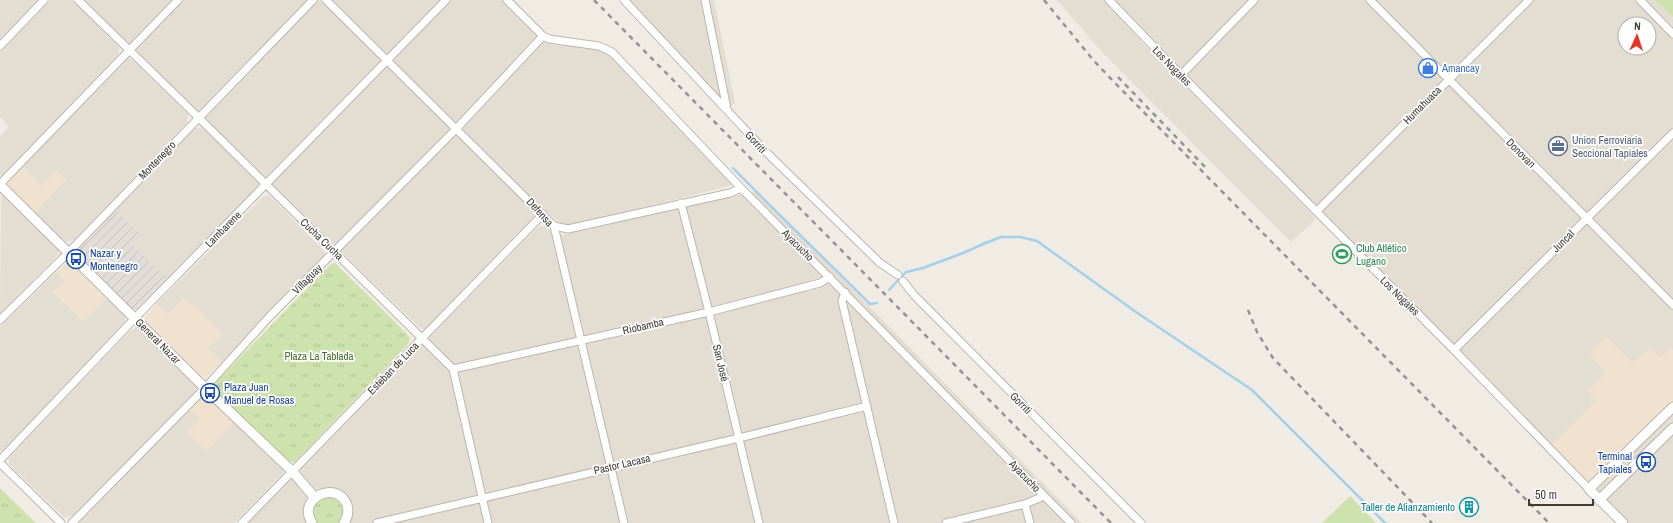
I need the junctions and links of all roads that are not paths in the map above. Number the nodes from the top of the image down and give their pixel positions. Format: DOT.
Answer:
graph roads {
  1 [pos="44,0"];
  2 [pos="78,0"];
  3 [pos="178,0"];
  4 [pos="313,0"];
  5 [pos="326,0"];
  6 [pos="446,0"];
  7 [pos="507,0"];
  8 [pos="624,0"];
  9 [pos="705,0"];
  10 [pos="1110,0"];
  11 [pos="1254,0"];
  12 [pos="1370,0"];
  13 [pos="1529,0"];
  14 [pos="1640,0"];
  15 [pos="1673,34"];
  16 [pos="543,36"];
  17 [pos="0,46"];
  18 [pos="129,50"];
  19 [pos="388,60"];
  20 [pos="1181,75"];
  21 [pos="1448,80"];
  22 [pos="727,109"];
  23 [pos="198,117"];
  24 [pos="456,129"];
  25 [pos="1673,133"];
  26 [pos="0,185"];
  27 [pos="266,185"];
  28 [pos="741,188"];
  29 [pos="681,203"];
  30 [pos="1317,211"];
  31 [pos="543,214"];
  32 [pos="1586,218"];
  33 [pos="554,226"];
  34 [pos="69,252"];
  35 [pos="335,252"];
  36 [pos="898,275"];
  37 [pos="830,277"];
  38 [pos="903,281"];
  39 [pos="845,292"];
  40 [pos="1673,305"];
  41 [pos="709,312"];
  42 [pos="136,318"];
  43 [pos="0,320"];
  44 [pos="422,338"];
  45 [pos="581,340"];
  46 [pos="1454,350"];
  47 [pos="453,369"];
  48 [pos="205,388"];
  49 [pos="867,406"];
  50 [pos="1673,407"];
  51 [pos="1673,428"];
  52 [pos="739,438"];
  53 [pos="0,460"];
  54 [pos="0,463"];
  55 [pos="611,467"];
  56 [pos="292,471"];
  57 [pos="1589,489"];
  58 [pos="1044,496"];
  59 [pos="314,498"];
  60 [pos="482,498"];
  61 [pos="1599,500"];
  62 [pos="1025,504"];
  63 [pos="346,522"];
  64 [pos="61,523"];
  65 [pos="72,523"];
  66 [pos="242,523"];
  67 [pos="312,523"];
  68 [pos="377,523"];
  69 [pos="488,523"];
  70 [pos="624,523"];
  71 [pos="759,523"];
  72 [pos="894,523"];
  73 [pos="946,523"];
  74 [pos="1030,523"];
  75 [pos="1072,523"];
  76 [pos="1141,523"];
  77 [pos="1623,523"];
  1 -- 17 [label="street"];
  2 -- 18 [label="street, Cucha Cucha"];
  3 -- 18 [label="street"];
  4 -- 23 [label="street, Montenegro"];
  5 -- 19 [label="street, Defensa"];
  6 -- 19 [label="street, Lambarene"];
  7 -- 16 [label="street, Ayacucho"];
  8 -- 22 [label="street, Gorriti"];
  9 -- 22 [label="street"];
  10 -- 20 [label="street, Los Nogales"];
  11 -- 20 [label="street"];
  12 -- 21 [label="street, Donovan"];
  13 -- 21 [label="street, Humahuaca"];
  14 -- 15 [label="street"];
  16 -- 24 [label="street, Villaguay"];
  16 -- 28 [label="street, Ayacucho"];
  18 -- 23 [label="street, Cucha Cucha"];
  18 -- 26 [label="street"];
  19 -- 24 [label="street, Defensa"];
  19 -- 27 [label="street, Lambarene"];
  20 -- 30 [label="street, Los Nogales"];
  21 -- 30 [label="street, Humahuaca"];
  21 -- 32 [label="street, Donovan"];
  22 -- 36 [label="street, Gorriti"];
  23 -- 27 [label="street, Cucha Cucha"];
  23 -- 34 [label="street, Montenegro"];
  24 -- 31 [label="street, Defensa"];
  24 -- 35 [label="street, Villaguay"];
  25 -- 32 [label="street, Juncal"];
  26 -- 34 [label="street, General Nazar"];
  27 -- 35 [label="street, Cucha Cucha"];
  27 -- 42 [label="street, Lambarene"];
  28 -- 29 [label="street"];
  28 -- 37 [label="street, Ayacucho"];
  29 -- 33 [label="street"];
  29 -- 41 [label="street, San José"];
  30 -- 46 [label="street, Los Nogales"];
  31 -- 33 [label="street, Defensa"];
  31 -- 44 [label="street, Esteban de Luca"];
  32 -- 40 [label="street, Donovan"];
  32 -- 46 [label="street, Juncal"];
  33 -- 45 [label="street, Defensa"];
  34 -- 42 [label="street, General Nazar"];
  34 -- 43 [label="street, Montenegro"];
  35 -- 44 [label="street, Cucha Cucha"];
  35 -- 48 [label="street, Villaguay"];
  37 -- 39 [label="street, Ayacucho"];
  37 -- 41 [label="street, Riobamba"];
  38 -- 76 [label="street, Gorriti"];
  39 -- 49 [label="street"];
  39 -- 58 [label="street, Ayacucho"];
  41 -- 45 [label="street, Riobamba"];
  41 -- 52 [label="street, San José"];
  42 -- 48 [label="street, General Nazar"];
  42 -- 53 [label="street, Lambarene"];
  44 -- 47 [label="street, Cucha Cucha"];
  44 -- 56 [label="street, Esteban de Luca"];
  45 -- 47 [label="street, Riobamba"];
  45 -- 55 [label="street, Defensa"];
  46 -- 57 [label="street, Los Nogales"];
  47 -- 60 [label="street"];
  48 -- 56 [label="street, General Nazar"];
  48 -- 65 [label="street, Villaguay"];
  49 -- 52 [label="street, Pastor Lacasa"];
  49 -- 72 [label="street"];
  50 -- 57 [label="street"];
  51 -- 61 [label="street"];
  52 -- 55 [label="street, Pastor Lacasa"];
  52 -- 71 [label="street, San José"];
  54 -- 64 [label="street"];
  55 -- 60 [label="street, Pastor Lacasa"];
  55 -- 70 [label="street, Defensa"];
  56 -- 59 [label="street, General Nazar"];
  56 -- 66 [label="street, Esteban de Luca"];
  57 -- 61 [label="street, Los Nogales"];
  58 -- 62 [label="street"];
  58 -- 75 [label="street, Ayacucho"];
  59 -- 63 [label="street"];
  59 -- 67 [label="street"];
  60 -- 68 [label="street, Pastor Lacasa"];
  60 -- 69 [label="street"];
  61 -- 77 [label="street, Los Nogales"];
  62 -- 73 [label="street"];
  62 -- 74 [label="street"];
}
